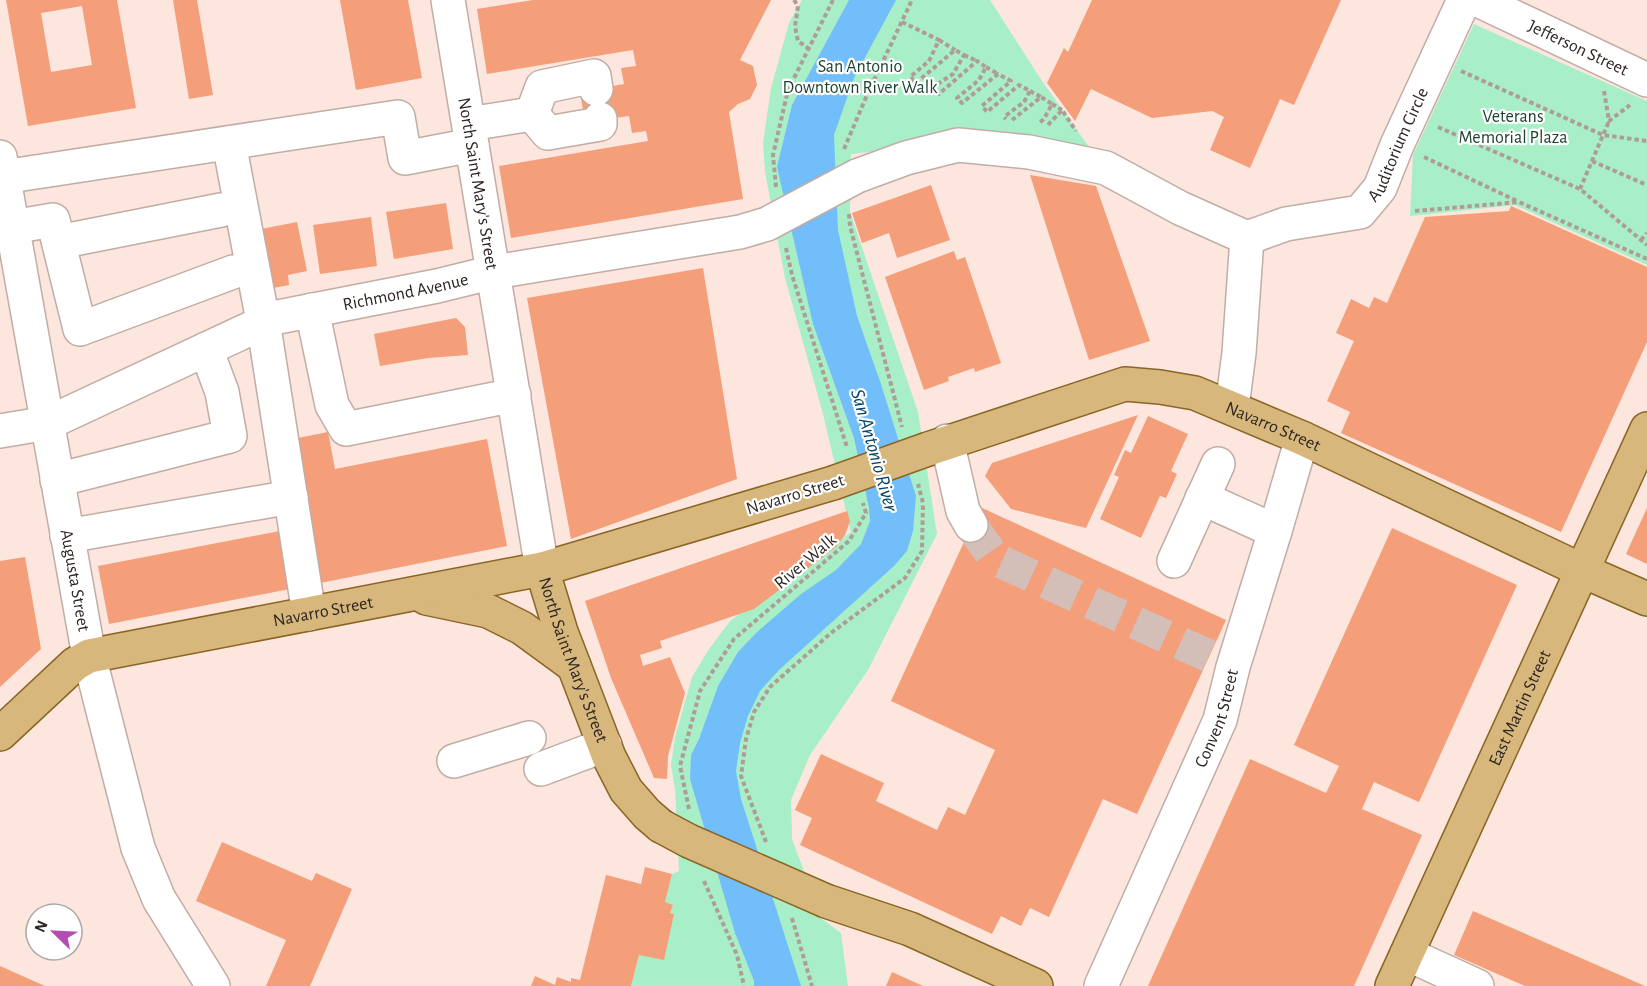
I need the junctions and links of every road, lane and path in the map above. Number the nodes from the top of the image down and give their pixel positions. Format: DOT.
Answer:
graph roads {
  1 [pos="448,0"];
  2 [pos="794,0"];
  3 [pos="833,0"];
  4 [pos="1464,0"];
  5 [pos="1478,0"];
  6 [pos="902,22"];
  7 [pos="939,40"];
  8 [pos="809,49"];
  9 [pos="955,50"];
  10 [pos="964,55"];
  11 [pos="976,61"];
  12 [pos="986,67"];
  13 [pos="1458,69"];
  14 [pos="998,74"];
  15 [pos="1011,81"];
  16 [pos="1019,85"];
  17 [pos="1030,91"];
  18 [pos="1604,91"];
  19 [pos="1639,92"];
  20 [pos="1041,97"];
  21 [pos="1052,104"];
  22 [pos="1062,110"];
  23 [pos="532,114"];
  24 [pos="1610,121"];
  25 [pos="1432,124"];
  26 [pos="1033,128"];
  27 [pos="1041,132"];
  28 [pos="1077,134"];
  29 [pos="470,135"];
  30 [pos="1603,135"];
  31 [pos="1647,141"];
  32 [pos="229,143"];
  33 [pos="1417,154"];
  34 [pos="1592,161"];
  35 [pos="1,167"];
  36 [pos="1647,185"];
  37 [pos="776,188"];
  38 [pos="1580,189"];
  39 [pos="1520,202"];
  40 [pos="221,210"];
  41 [pos="1415,212"];
  42 [pos="12,227"];
  43 [pos="776,233"];
  44 [pos="1647,233"];
  45 [pos="1247,238"];
  46 [pos="1641,240"];
  47 [pos="59,242"];
  48 [pos="1647,245"];
  49 [pos="1647,259"];
  50 [pos="233,272"];
  51 [pos="494,272"];
  52 [pos="312,310"];
  53 [pos="262,321"];
  54 [pos="206,349"];
  55 [pos="514,395"];
  56 [pos="1232,407"];
  57 [pos="48,423"];
  58 [pos="1647,429"];
  59 [pos="0,430"];
  60 [pos="1302,438"];
  61 [pos="938,445"];
  62 [pos="1218,464"];
  63 [pos="842,470"];
  64 [pos="57,480"];
  65 [pos="291,497"];
  66 [pos="1202,498"];
  67 [pos="862,501"];
  68 [pos="971,525"];
  69 [pos="1275,531"];
  70 [pos="67,536"];
  71 [pos="1174,561"];
  72 [pos="542,569"];
  73 [pos="1583,571"];
  74 [pos="410,594"];
  75 [pos="1647,598"];
  76 [pos="309,614"];
  77 [pos="89,656"];
  78 [pos="574,666"];
  79 [pos="0,734"];
  80 [pos="529,738"];
  81 [pos="604,745"];
  82 [pos="454,761"];
  83 [pos="541,769"];
  84 [pos="676,823"];
  85 [pos="702,873"];
  86 [pos="1407,954"];
  87 [pos="213,986"];
  88 [pos="744,986"];
  89 [pos="1036,986"];
  90 [pos="1101,986"];
  91 [pos="1392,986"];
  92 [pos="1477,986"];
  1 -- 29 [label="street, North Saint Mary's Street"];
  2 -- 8 [label="path"];
  3 -- 8 [label="path"];
  4 -- 45 [label="street, Auditorium Circle"];
  5 -- 19 [label="street, Jefferson Street"];
  6 -- 7 [label="path"];
  7 -- 9 [label="path"];
  7 -- 9 [label="path"];
  8 -- 37 [label="path"];
  9 -- 10 [label="path"];
  10 -- 11 [label="path"];
  10 -- 11 [label="path"];
  11 -- 12 [label="path"];
  12 -- 14 [label="path"];
  12 -- 14 [label="path"];
  13 -- 30 [label="path"];
  14 -- 15 [label="path"];
  15 -- 16 [label="path"];
  15 -- 16 [label="path"];
  16 -- 17 [label="path"];
  17 -- 20 [label="path"];
  17 -- 20 [label="path"];
  18 -- 24 [label="path"];
  19 -- 24 [label="path"];
  20 -- 21 [label="path"];
  21 -- 22 [label="path"];
  21 -- 26 [label="path"];
  22 -- 27 [label="path"];
  22 -- 28 [label="path"];
  23 -- 23 [label="street"];
  23 -- 29 [label="street"];
  24 -- 30 [label="path"];
  25 -- 38 [label="path"];
  29 -- 32 [label="street"];
  29 -- 51 [label="street, North Saint Mary's Street"];
  30 -- 31 [label="path"];
  30 -- 34 [label="path"];
  32 -- 35 [label="street"];
  32 -- 53 [label="street"];
  33 -- 39 [label="path"];
  34 -- 36 [label="path"];
  34 -- 38 [label="path"];
  35 -- 42 [label="street, Augusta Street"];
  38 -- 46 [label="path"];
  39 -- 41 [label="path"];
  39 -- 49 [label="path"];
  40 -- 47 [label="street"];
  42 -- 47 [label="street"];
  42 -- 57 [label="street, Augusta Street"];
  43 -- 45 [label="street, Richmond Avenue, bridge"];
  43 -- 51 [label="street, Richmond Avenue"];
  43 -- 63 [label="path"];
  44 -- 46 [label="path"];
  45 -- 56 [label="street"];
  46 -- 48 [label="path"];
  47 -- 50 [label="street"];
  51 -- 52 [label="street, Richmond Avenue"];
  51 -- 55 [label="street, North Saint Mary's Street"];
  52 -- 53 [label="street, Richmond Avenue"];
  52 -- 55 [label="street"];
  53 -- 54 [label="street, Richmond Avenue"];
  53 -- 65 [label="street"];
  54 -- 57 [label="street, Richmond Avenue"];
  54 -- 64 [label="street"];
  55 -- 72 [label="street, North Saint Mary's Street"];
  56 -- 60 [label="main road, Navarro Street"];
  56 -- 61 [label="main road, Navarro Street"];
  57 -- 59 [label="street, Richmond Avenue"];
  57 -- 64 [label="street, Augusta Street"];
  58 -- 73 [label="main road, East Martin Street"];
  60 -- 69 [label="street, Convent Street"];
  60 -- 73 [label="main road, Navarro Street"];
  61 -- 63 [label="main road, Navarro Street, bridge"];
  61 -- 68 [label="street"];
  62 -- 66 [label="street"];
  63 -- 72 [label="main road, Navarro Street"];
  64 -- 70 [label="street, Augusta Street"];
  65 -- 70 [label="street"];
  65 -- 76 [label="street"];
  66 -- 69 [label="street"];
  66 -- 71 [label="street"];
  67 -- 84 [label="path, River Walk"];
  69 -- 90 [label="street, Convent Street"];
  70 -- 77 [label="street, Augusta Street"];
  72 -- 74 [label="main road, Navarro Street"];
  72 -- 78 [label="main road, North Saint Mary's Street"];
  73 -- 75 [label="main road, Navarro Street"];
  73 -- 86 [label="main road, East Martin Street"];
  74 -- 76 [label="main road, Navarro Street"];
  74 -- 78 [label="main road"];
  76 -- 77 [label="main road, Navarro Street"];
  77 -- 79 [label="main road, Navarro Street"];
  77 -- 87 [label="street, Augusta Street"];
  78 -- 81 [label="main road, North Saint Mary's Street"];
  80 -- 82 [label="street"];
  81 -- 83 [label="street"];
  81 -- 84 [label="main road, North Saint Mary's Street"];
  84 -- 89 [label="main road, North Saint Mary's Street, bridge"];
  85 -- 88 [label="path"];
  86 -- 91 [label="main road, East Martin Street"];
  86 -- 92 [label="street"];
}
